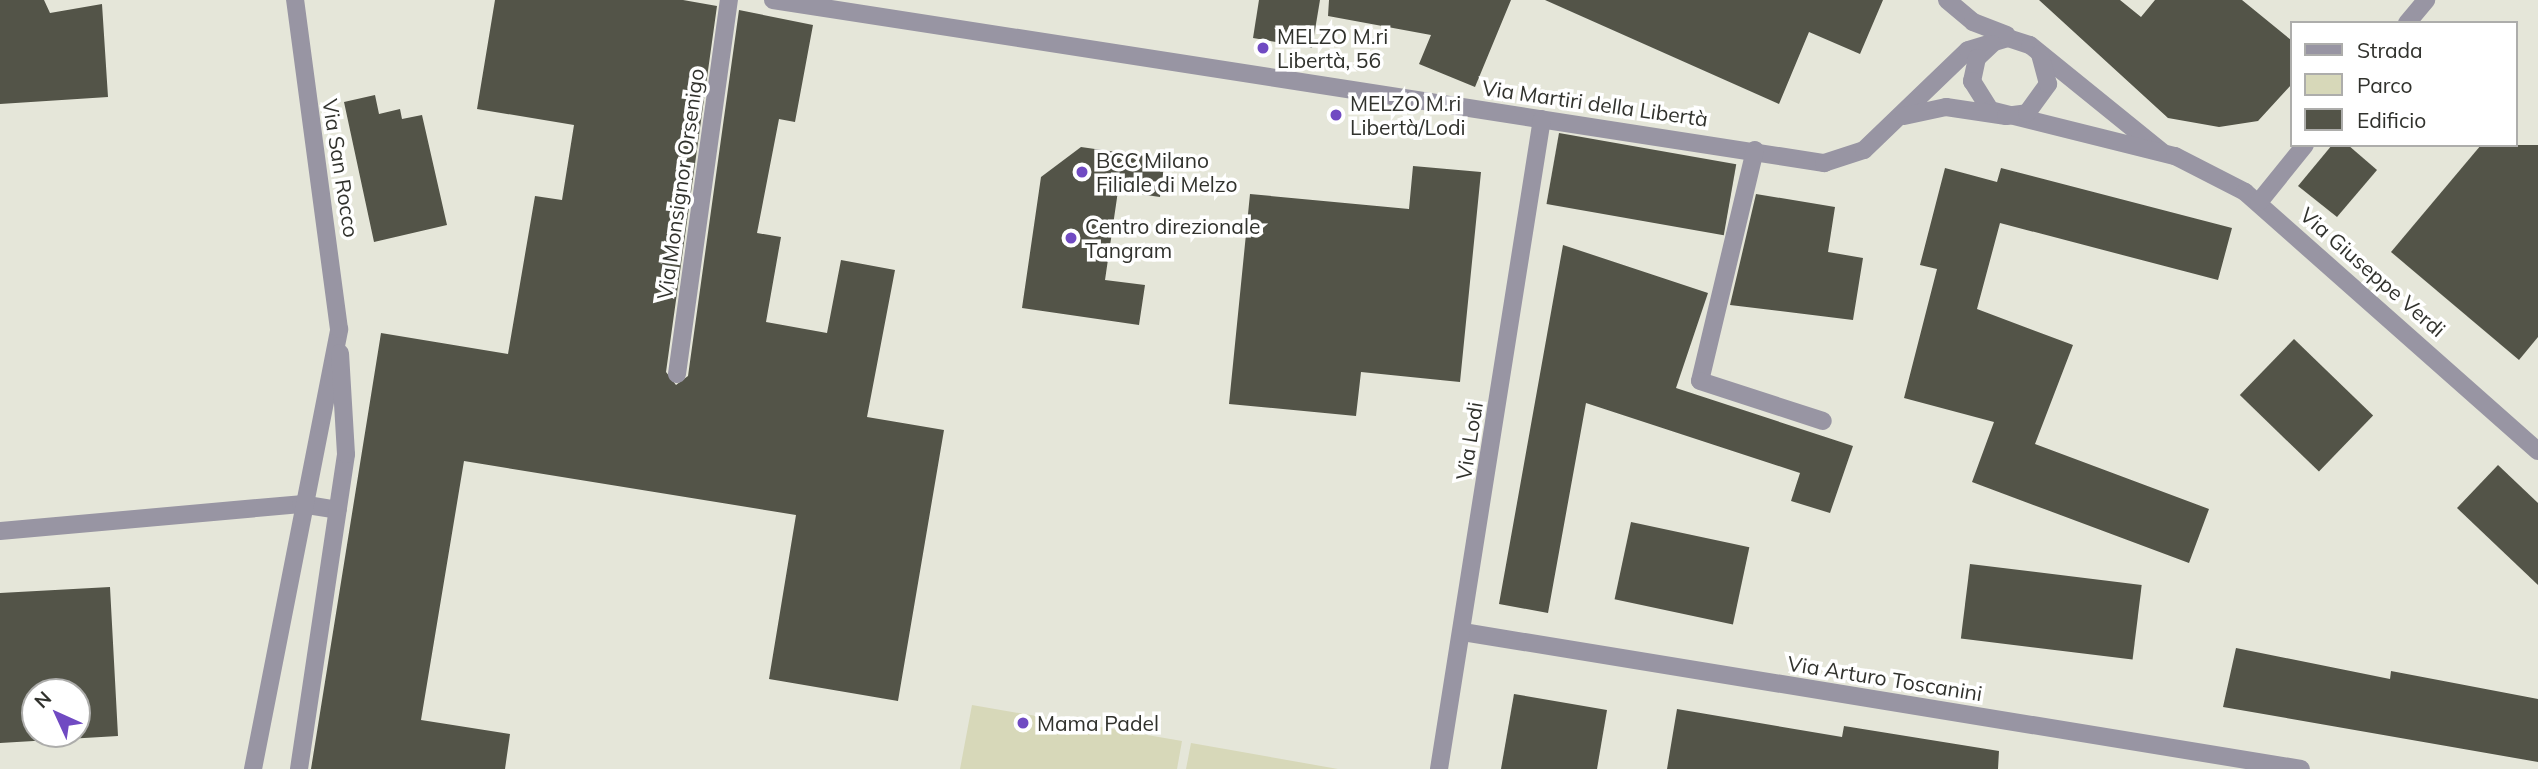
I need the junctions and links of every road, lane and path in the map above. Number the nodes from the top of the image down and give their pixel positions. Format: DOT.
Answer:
graph roads {
  1 [pos="295,0"];
  2 [pos="729,0"];
  3 [pos="772,0"];
  4 [pos="1947,0"];
  5 [pos="2426,0"];
  6 [pos="2409,21"];
  7 [pos="2028,44"];
  8 [pos="2002,115"];
  9 [pos="1542,119"];
  10 [pos="1899,119"];
  11 [pos="2303,147"];
  12 [pos="1755,150"];
  13 [pos="2162,152"];
  14 [pos="2259,202"];
  15 [pos="338,342"];
  16 [pos="677,374"];
  17 [pos="1823,421"];
  18 [pos="2538,451"];
  19 [pos="301,504"];
  20 [pos="338,510"];
  21 [pos="0,531"];
  22 [pos="1463,632"];
  23 [pos="253,769"];
  24 [pos="299,769"];
  25 [pos="1439,769"];
  26 [pos="2301,769"];
  1 -- 15 [label="street, Via San Rocco"];
  2 -- 16 [label="street, Via Monsignor Orsenigo"];
  3 -- 9 [label="street, Via Martiri della Libertà"];
  4 -- 7 [label="street"];
  5 -- 6 [label="street"];
  7 -- 8 [label="street"];
  7 -- 8 [label="street"];
  7 -- 10 [label="street, Via Martiri della Libertà"];
  7 -- 13 [label="street"];
  8 -- 10 [label="street"];
  8 -- 13 [label="street"];
  9 -- 12 [label="street, Via Martiri della Libertà"];
  9 -- 22 [label="street, Via Lodi"];
  10 -- 12 [label="street, Via Martiri della Libertà"];
  11 -- 14 [label="street"];
  12 -- 17 [label="street"];
  13 -- 14 [label="street, Via Giuseppe Verdi"];
  14 -- 18 [label="street, Via Giuseppe Verdi"];
  15 -- 19 [label="street, Via San Rocco"];
  15 -- 20 [label="street, Via San Rocco"];
  19 -- 20 [label="street"];
  19 -- 21 [label="street"];
  19 -- 23 [label="street, Via San Rocco"];
  20 -- 24 [label="street, Via San Rocco"];
  22 -- 25 [label="street, Via Lodi"];
  22 -- 26 [label="street, Via Arturo Toscanini"];
}
